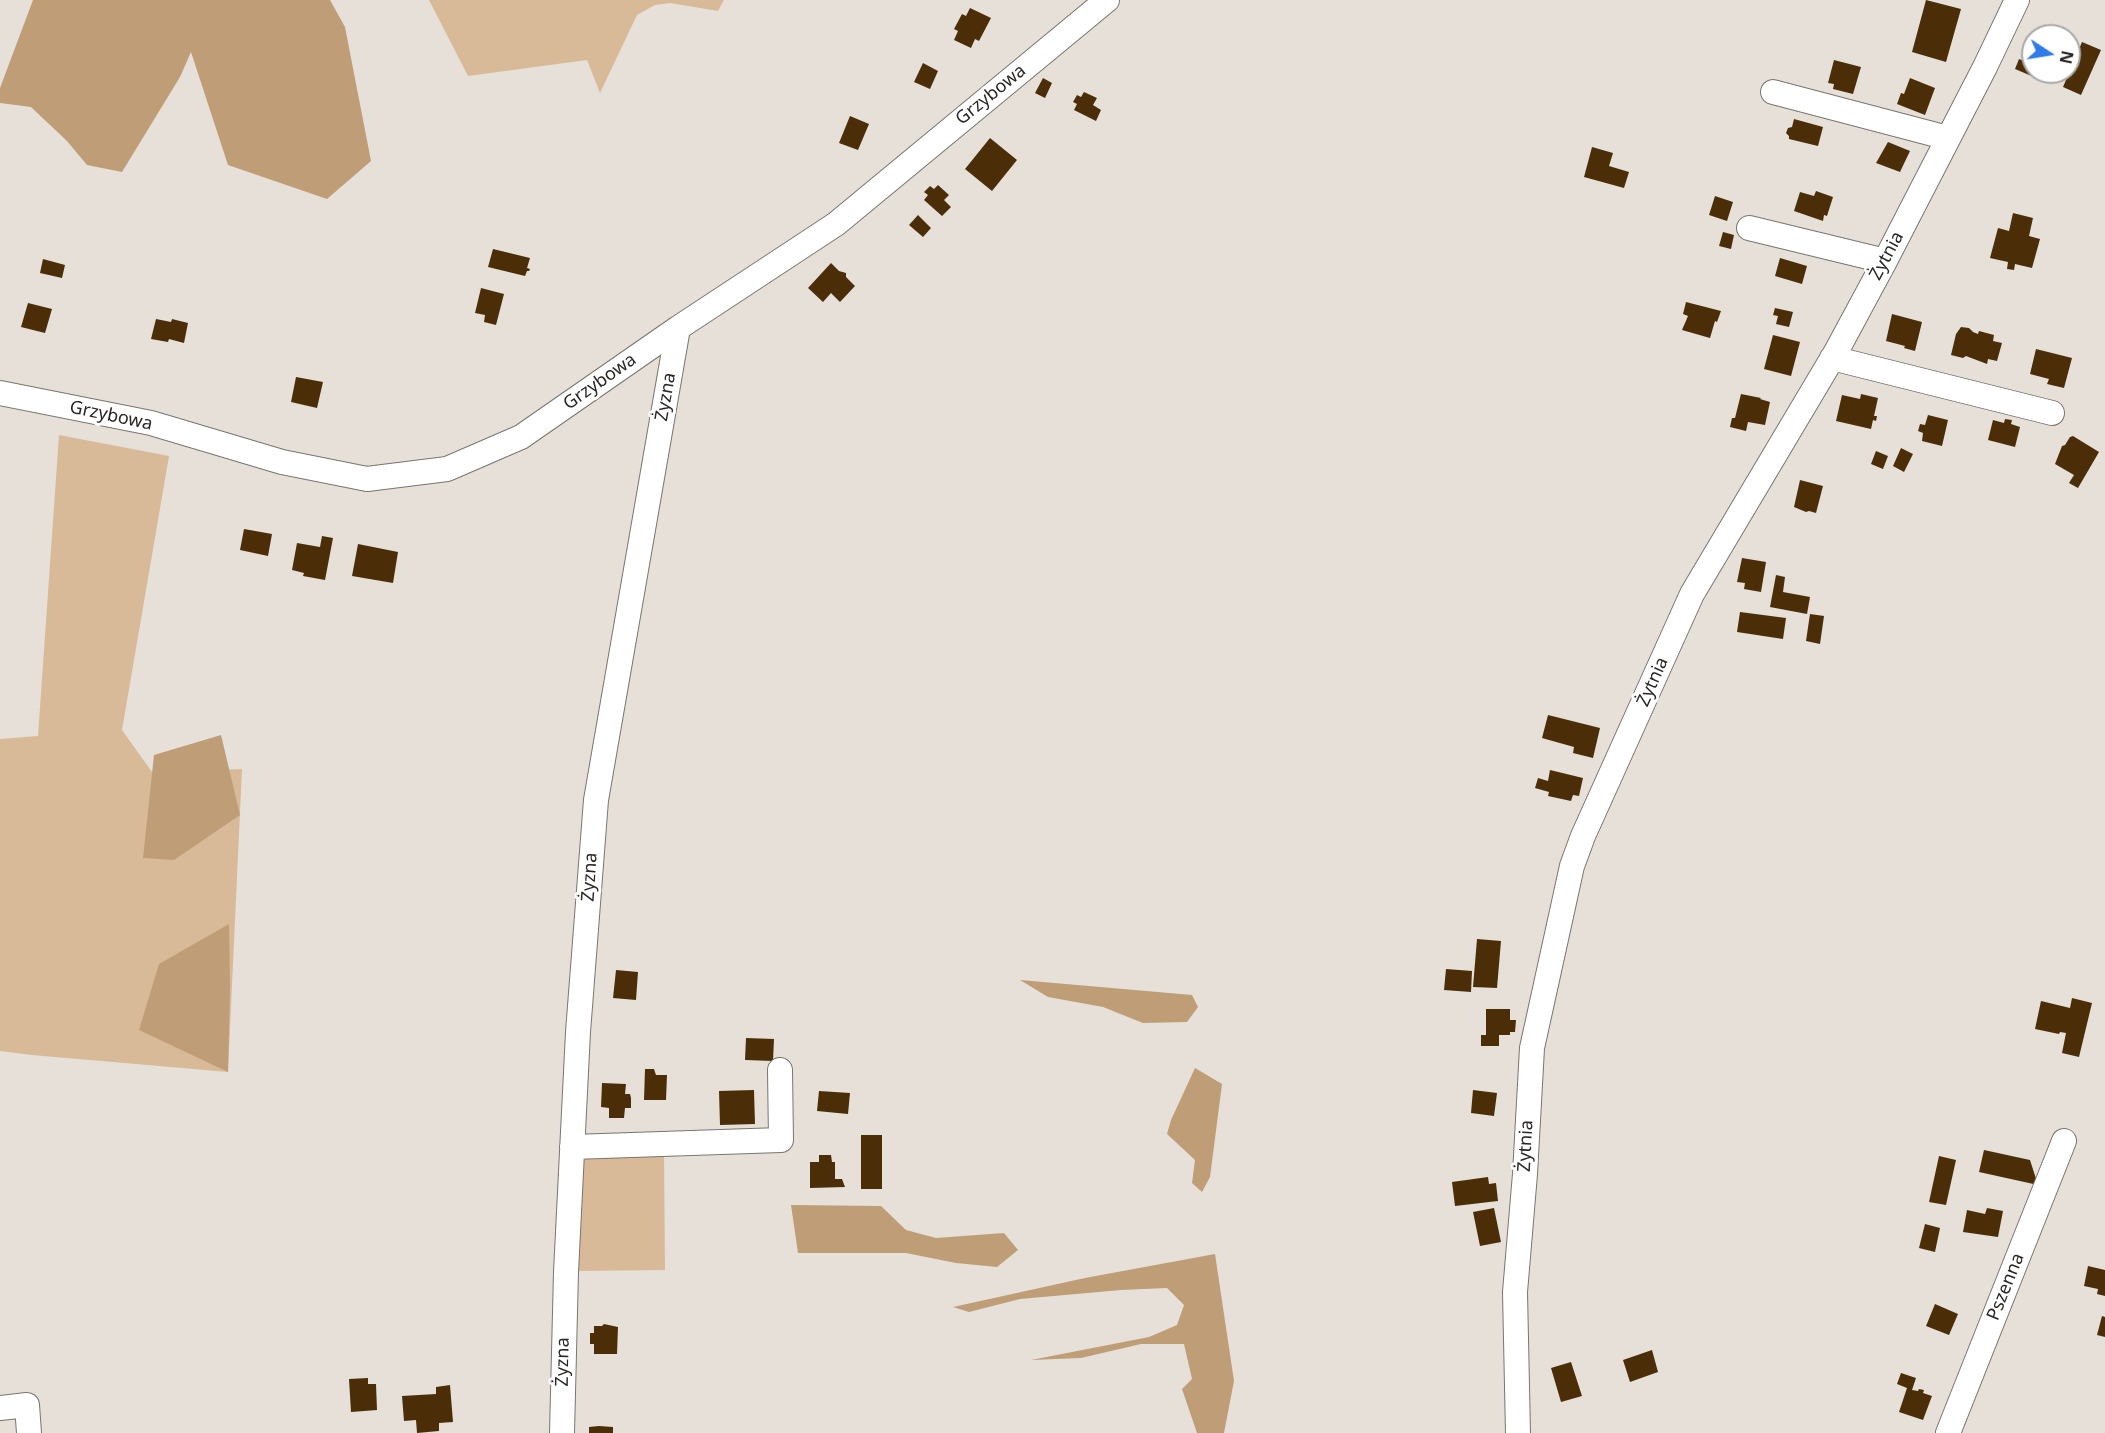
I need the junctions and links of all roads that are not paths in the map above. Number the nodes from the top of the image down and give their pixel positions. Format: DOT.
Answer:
graph roads {
  1 [pos="1107,0"];
  2 [pos="2017,0"];
  3 [pos="1773,92"];
  4 [pos="1948,138"];
  5 [pos="1749,228"];
  6 [pos="1885,261"];
  7 [pos="678,328"];
  8 [pos="1832,358"];
  9 [pos="0,393"];
  10 [pos="2052,413"];
  11 [pos="780,1070"];
  12 [pos="2064,1141"];
  13 [pos="572,1147"];
  14 [pos="0,1408"];
  15 [pos="29,1433"];
  16 [pos="562,1433"];
  17 [pos="1518,1433"];
  18 [pos="1948,1433"];
  1 -- 7 [label="street, Grzybowa"];
  2 -- 4 [label="street, Żytnia"];
  3 -- 4 [label="street"];
  4 -- 6 [label="street, Żytnia"];
  5 -- 6 [label="street"];
  6 -- 8 [label="street, Żytnia"];
  7 -- 9 [label="street, Grzybowa"];
  7 -- 13 [label="street, Żyzna"];
  8 -- 10 [label="street"];
  8 -- 17 [label="street, Żytnia"];
  11 -- 13 [label="street"];
  12 -- 18 [label="street, Pszenna"];
  13 -- 16 [label="street, Żyzna"];
  14 -- 15 [label="street"];
}
